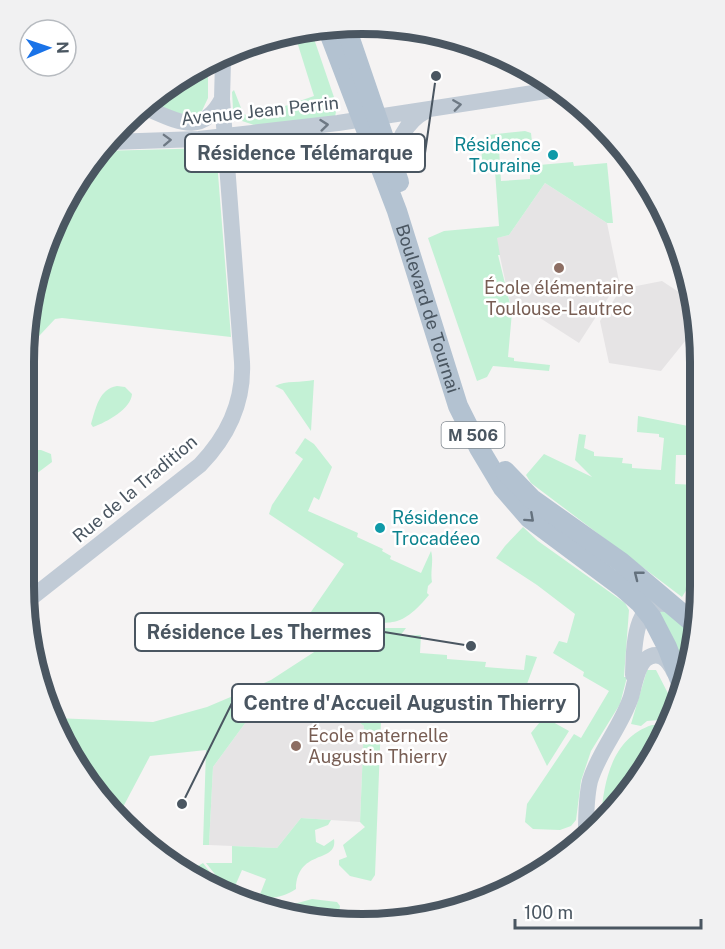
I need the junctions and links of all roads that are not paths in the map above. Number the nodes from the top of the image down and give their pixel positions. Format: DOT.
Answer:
graph roads {
  1 [pos="348,35"];
  2 [pos="331,36"];
  3 [pos="223,65"];
  4 [pos="546,90"];
  5 [pos="222,99"];
  6 [pos="429,109"];
  7 [pos="152,111"];
  8 [pos="370,118"];
  9 [pos="178,122"];
  10 [pos="224,135"];
  11 [pos="120,142"];
  12 [pos="395,170"];
  13 [pos="34,595"];
  14 [pos="677,607"];
  15 [pos="647,611"];
  16 [pos="689,618"];
  17 [pos="678,675"];
  18 [pos="677,678"];
  19 [pos="631,696"];
  20 [pos="586,826"];
  1 -- 8 [label="main road, Boulevard de Tournai / M 506"];
  2 -- 8 [label="main road, Boulevard de Tournai / M 506"];
  3 -- 5 [label="street, Rue de la Tradition"];
  6 -- 4 [label="street, Avenue Jean Perrin, one-way"];
  5 -- 9 [label="street"];
  5 -- 10 [label="street, Rue de la Tradition"];
  6 -- 8 [label="street, Avenue Jean Perrin"];
  6 -- 12 [label="street, Boulevard de Tournai"];
  7 -- 9 [label="street"];
  10 -- 8 [label="street, Avenue Jean Perrin, one-way"];
  8 -- 12 [label="main road, Boulevard de Tournai / M 506"];
  8 -- 15 [label="main road, Boulevard de Tournai / M 506, one-way"];
  9 -- 10 [label="street"];
  11 -- 10 [label="street, Avenue Jean Perrin, one-way"];
  10 -- 13 [label="street, Rue de la Tradition"];
  14 -- 12 [label="main road, Boulevard de Tournai / M 506, one-way"];
  14 -- 15 [label="street"];
  14 -- 16 [label="main road, Boulevard de Tournai / M 506"];
  15 -- 17 [label="main road, Boulevard de Tournai / M 506"];
  15 -- 19 [label="street"];
  18 -- 19 [label="street"];
  19 -- 20 [label="street"];
}
